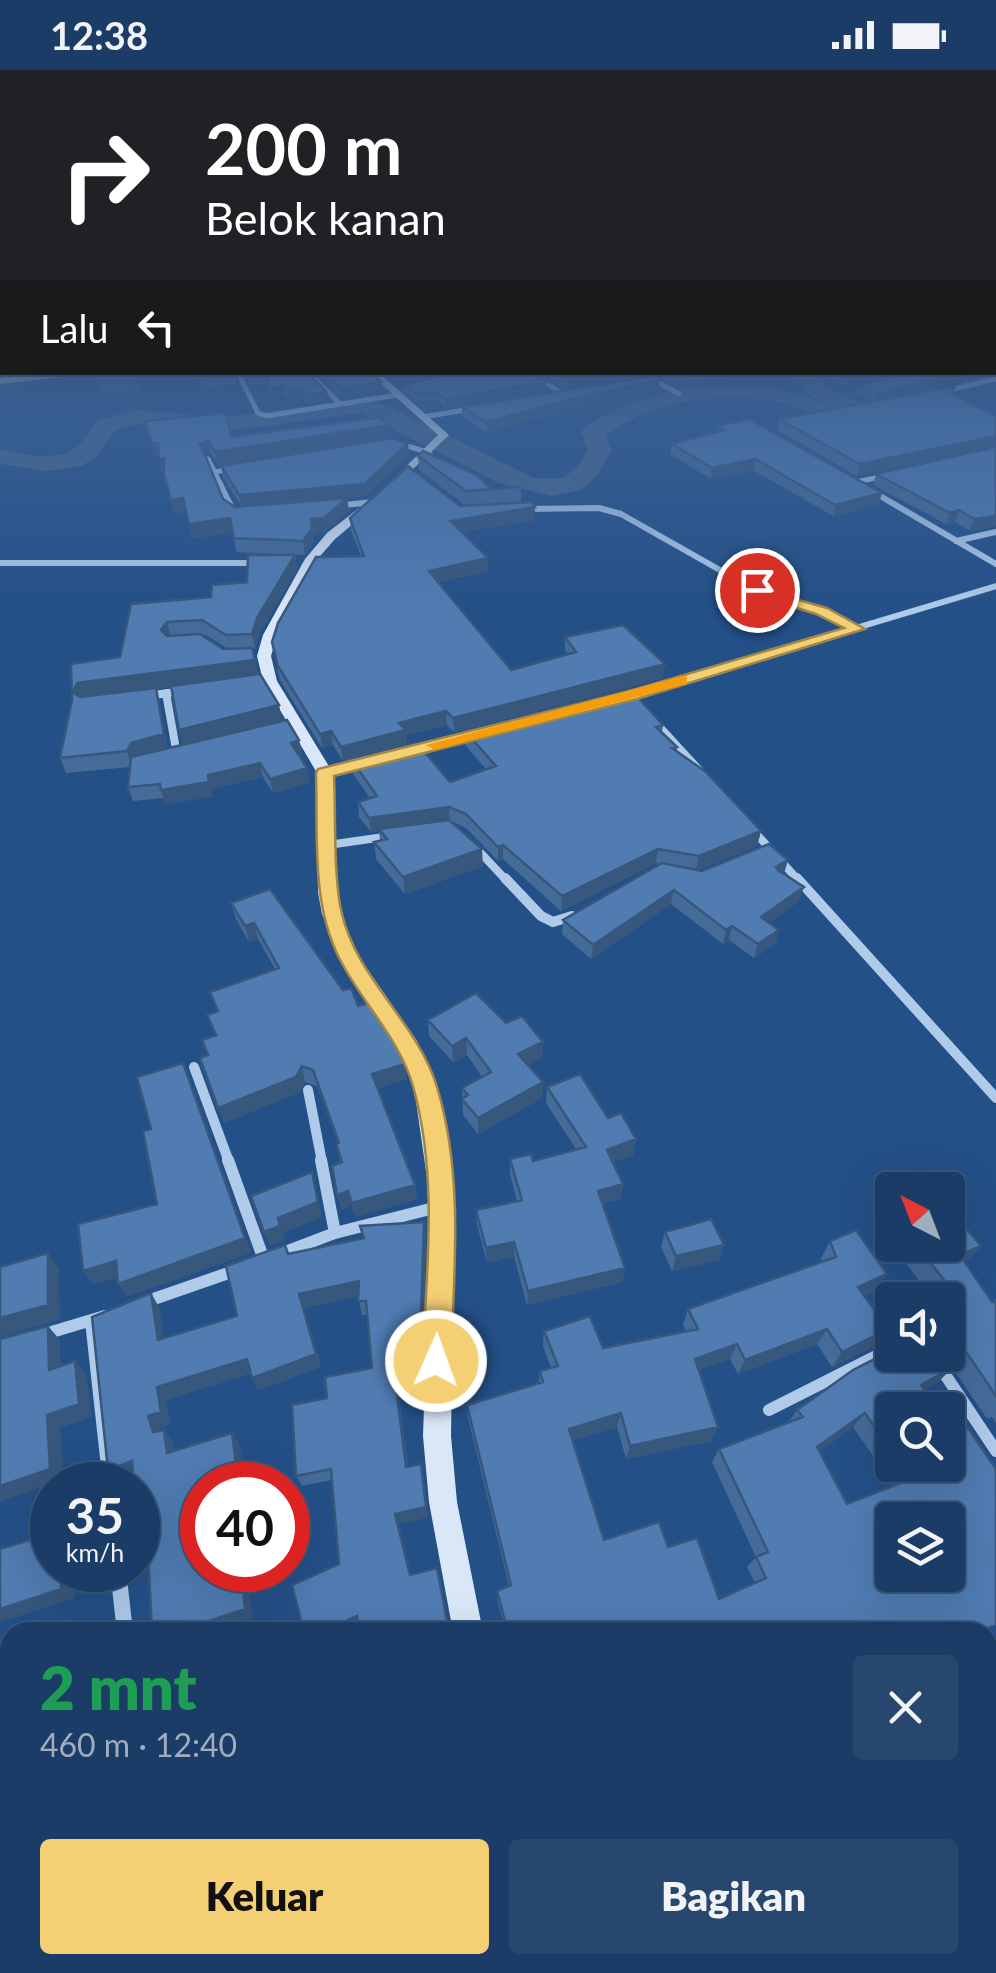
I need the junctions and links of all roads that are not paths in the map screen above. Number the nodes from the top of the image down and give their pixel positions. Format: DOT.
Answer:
graph roads {
  1 [pos="441,435"];
  2 [pos="390,444"];
  3 [pos="436,446"];
  4 [pos="208,459"];
  5 [pos="233,469"];
  6 [pos="214,472"];
  7 [pos="840,473"];
  8 [pos="891,474"];
  9 [pos="856,482"];
  10 [pos="372,502"];
  11 [pos="322,508"];
  12 [pos="506,510"];
  13 [pos="245,514"];
  14 [pos="996,532"];
  15 [pos="956,541"];
  16 [pos="269,562"];
  17 [pos="0,563"];
  18 [pos="996,564"];
  19 [pos="996,586"];
  20 [pos="858,629"];
  21 [pos="202,688"];
  22 [pos="166,694"];
  23 [pos="632,695"];
  24 [pos="134,698"];
  25 [pos="612,700"];
  26 [pos="478,734"];
  27 [pos="194,751"];
  28 [pos="402,753"];
  29 [pos="177,756"];
  30 [pos="382,758"];
  31 [pos="158,760"];
  32 [pos="325,773"];
  33 [pos="707,779"];
  34 [pos="744,821"];
  35 [pos="406,834"];
  36 [pos="463,835"];
  37 [pos="328,845"];
  38 [pos="769,849"];
  39 [pos="753,855"];
  40 [pos="581,911"];
  41 [pos="194,1066"];
  42 [pos="308,1090"];
  43 [pos="996,1098"];
  44 [pos="443,1206"];
  45 [pos="334,1233"];
  46 [pos="264,1260"];
  47 [pos="92,1321"];
  48 [pos="36,1337"];
  49 [pos="875,1356"];
  50 [pos="943,1372"];
  51 [pos="768,1410"];
  52 [pos="996,1450"];
  53 [pos="107,1462"];
  54 [pos="120,1592"];
  55 [pos="124,1622"];
  56 [pos="466,1622"];
  1 -- 3 [label="street"];
  2 -- 3 [label="street"];
  3 -- 10 [label="street"];
  4 -- 6 [label="street"];
  5 -- 6 [label="street"];
  6 -- 13 [label="street"];
  7 -- 9 [label="street"];
  8 -- 9 [label="street"];
  9 -- 15 [label="street"];
  10 -- 11 [label="street"];
  10 -- 32 [label="street"];
  12 -- 20 [label="street"];
  14 -- 15 [label="street"];
  15 -- 18 [label="street"];
  16 -- 17 [label="street"];
  19 -- 20 [label="street"];
  20 -- 23 [label="street"];
  21 -- 22 [label="street"];
  22 -- 24 [label="street"];
  22 -- 29 [label="street"];
  23 -- 25 [label="street"];
  23 -- 33 [label="street"];
  26 -- 28 [label="street"];
  27 -- 29 [label="street"];
  29 -- 31 [label="street"];
  30 -- 32 [label="street"];
  32 -- 37 [label="street"];
  34 -- 38 [label="street"];
  35 -- 37 [label="street"];
  36 -- 40 [label="street"];
  37 -- 44 [label="street"];
  38 -- 39 [label="street"];
  38 -- 43 [label="street"];
  41 -- 46 [label="street"];
  42 -- 45 [label="street"];
  44 -- 45 [label="street"];
  44 -- 56 [label="street"];
  45 -- 46 [label="street"];
  46 -- 47 [label="street"];
  47 -- 48 [label="street"];
  47 -- 53 [label="street"];
  49 -- 51 [label="street"];
  50 -- 52 [label="street"];
  54 -- 55 [label="street"];
}
